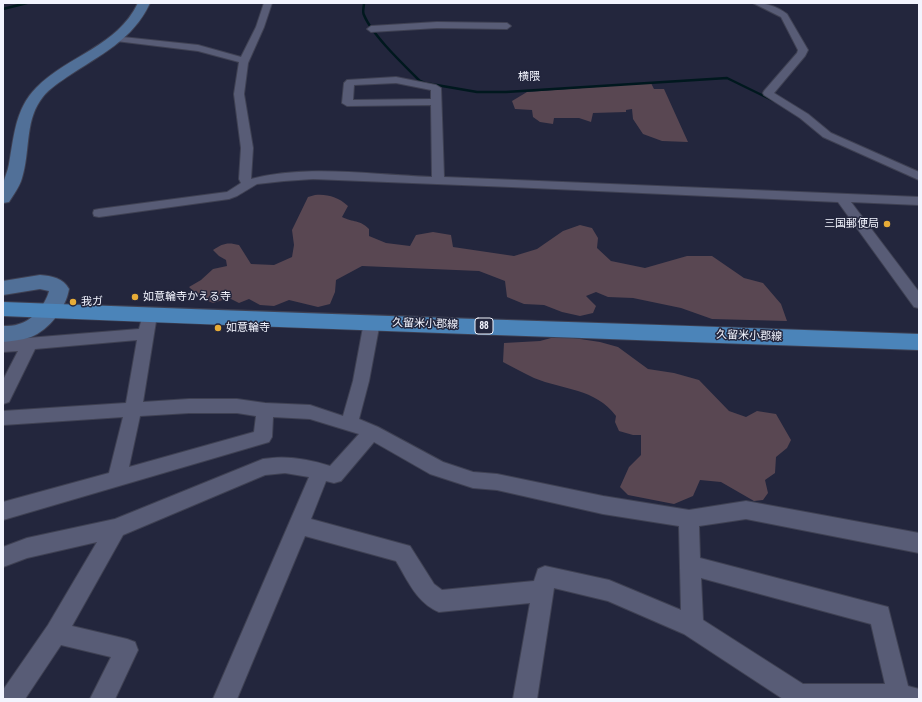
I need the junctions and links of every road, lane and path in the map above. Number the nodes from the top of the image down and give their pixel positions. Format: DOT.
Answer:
graph roads {
  1 [pos="144,3"];
  2 [pos="268,3"];
  3 [pos="757,3"];
  4 [pos="507,26"];
  5 [pos="371,29"];
  6 [pos="116,38"];
  7 [pos="243,60"];
  8 [pos="435,102"];
  9 [pos="919,176"];
  10 [pos="438,181"];
  11 [pos="247,183"];
  12 [pos="3,198"];
  13 [pos="842,199"];
  14 [pos="919,201"];
  15 [pos="99,213"];
  16 [pos="3,288"];
  17 [pos="919,302"];
  18 [pos="3,309"];
  19 [pos="49,310"];
  20 [pos="372,322"];
  21 [pos="148,324"];
  22 [pos="3,334"];
  23 [pos="919,342"];
  24 [pos="30,343"];
  25 [pos="3,346"];
  26 [pos="3,397"];
  27 [pos="133,410"];
  28 [pos="265,410"];
  29 [pos="3,418"];
  30 [pos="349,425"];
  31 [pos="372,432"];
  32 [pos="321,471"];
  33 [pos="117,478"];
  34 [pos="3,511"];
  35 [pos="689,519"];
  36 [pos="299,525"];
  37 [pos="116,528"];
  38 [pos="919,543"];
  39 [pos="3,557"];
  40 [pos="690,565"];
  41 [pos="543,590"];
  42 [pos="692,626"];
  43 [pos="56,633"];
  44 [pos="906,697"];
  45 [pos="11,699"];
  46 [pos="102,699"];
  47 [pos="225,699"];
  48 [pos="525,699"];
  1 -- 6 [label="street"];
  2 -- 7 [label="street"];
  3 -- 9 [label="street"];
  4 -- 5 [label="street"];
  6 -- 7 [label="street"];
  6 -- 12 [label="street"];
  7 -- 11 [label="street"];
  8 -- 8 [label="street"];
  8 -- 10 [label="street"];
  10 -- 11 [label="street"];
  10 -- 13 [label="street"];
  11 -- 15 [label="street"];
  13 -- 14 [label="street"];
  13 -- 17 [label="street"];
  16 -- 19 [label="street"];
  18 -- 19 [label="main road, 久留米小郡線 / 88"];
  19 -- 21 [label="main road, 久留米小郡線 / 88"];
  19 -- 22 [label="street"];
  20 -- 21 [label="main road, 久留米小郡線 / 88"];
  20 -- 23 [label="main road, 久留米小郡線 / 88"];
  20 -- 30 [label="street"];
  21 -- 24 [label="street"];
  21 -- 27 [label="street"];
  24 -- 25 [label="street"];
  24 -- 26 [label="street"];
  27 -- 28 [label="street"];
  27 -- 29 [label="street"];
  27 -- 33 [label="street"];
  28 -- 30 [label="street"];
  28 -- 33 [label="street"];
  30 -- 31 [label="street"];
  31 -- 32 [label="street"];
  31 -- 35 [label="street"];
  32 -- 36 [label="street"];
  32 -- 37 [label="street"];
  33 -- 34 [label="street"];
  35 -- 38 [label="street"];
  35 -- 40 [label="street"];
  36 -- 41 [label="street"];
  36 -- 47 [label="street"];
  37 -- 39 [label="street"];
  37 -- 43 [label="street"];
  40 -- 42 [label="street"];
  40 -- 44 [label="street"];
  41 -- 42 [label="street"];
  41 -- 48 [label="street"];
  42 -- 44 [label="street"];
  43 -- 45 [label="street"];
  43 -- 46 [label="street"];
}
